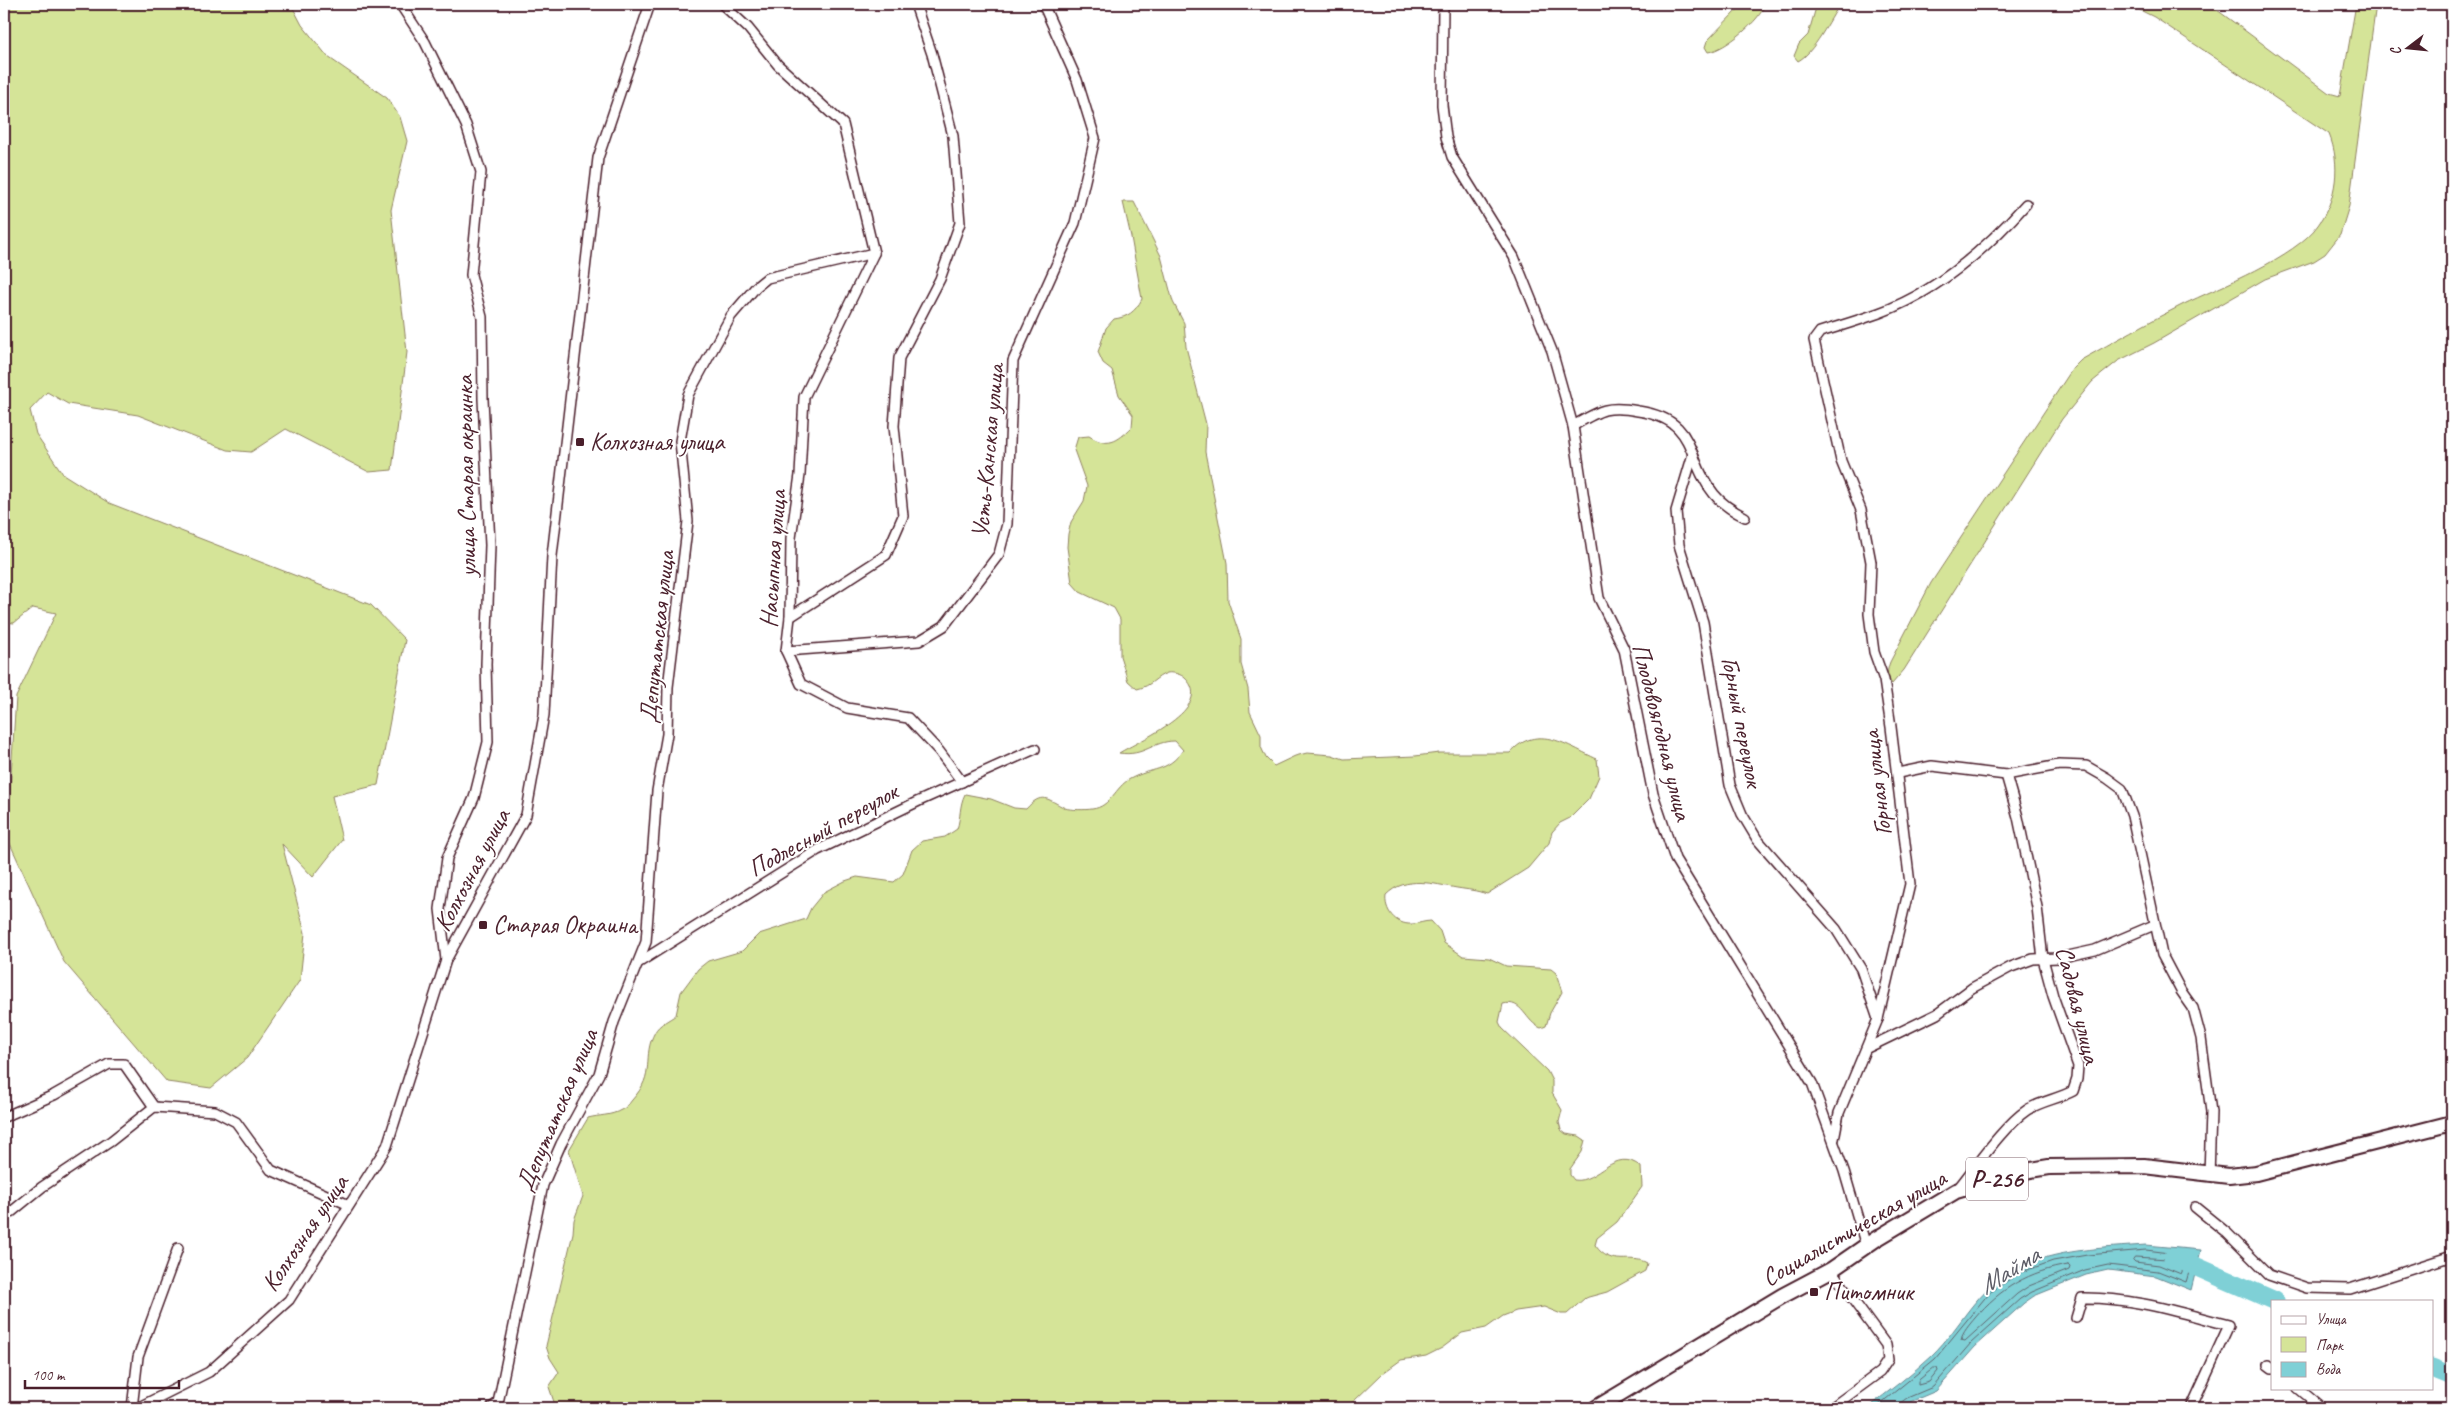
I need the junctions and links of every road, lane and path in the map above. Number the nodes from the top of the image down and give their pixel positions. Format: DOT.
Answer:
graph roads {
  1 [pos="400,4"];
  2 [pos="650,4"];
  3 [pos="722,4"];
  4 [pos="915,4"];
  5 [pos="1043,4"];
  6 [pos="1443,4"];
  7 [pos="2026,204"];
  8 [pos="874,252"];
  9 [pos="1573,426"];
  10 [pos="1693,454"];
  11 [pos="1745,517"];
  12 [pos="790,617"];
  13 [pos="786,651"];
  14 [pos="1035,749"];
  15 [pos="1898,774"];
  16 [pos="2006,775"];
  17 [pos="962,782"];
  18 [pos="2154,924"];
  19 [pos="2043,959"];
  20 [pos="446,960"];
  21 [pos="638,964"];
  22 [pos="1878,1019"];
  23 [pos="1867,1048"];
  24 [pos="154,1107"];
  25 [pos="4,1117"];
  26 [pos="2452,1123"];
  27 [pos="1834,1139"];
  28 [pos="2209,1176"];
  29 [pos="1956,1191"];
  30 [pos="349,1205"];
  31 [pos="2195,1207"];
  32 [pos="4,1218"];
  33 [pos="1866,1246"];
  34 [pos="178,1248"];
  35 [pos="2452,1256"];
  36 [pos="1831,1270"];
  37 [pos="2076,1318"];
  38 [pos="2300,1390"];
  39 [pos="132,1408"];
  40 [pos="137,1408"];
  41 [pos="491,1408"];
  42 [pos="1596,1408"];
  43 [pos="1831,1408"];
  44 [pos="2191,1408"];
  45 [pos="2322,1408"];
  1 -- 20 [label="street, улица Старая окраинка"];
  2 -- 20 [label="street, Колхозная улица"];
  3 -- 8 [label="street"];
  4 -- 12 [label="street"];
  5 -- 13 [label="street, Усть-Канская улица"];
  6 -- 9 [label="street, Плодовоягодная улица"];
  7 -- 15 [label="street, Горная улица"];
  8 -- 12 [label="street, Насыпная улица"];
  8 -- 21 [label="street, Депутатская улица"];
  9 -- 10 [label="street"];
  9 -- 27 [label="street, Плодовоягодная улица"];
  10 -- 11 [label="street"];
  10 -- 22 [label="street, Горный переулок"];
  12 -- 13 [label="street, Насыпная улица"];
  13 -- 17 [label="street, Насыпная улица"];
  14 -- 17 [label="street, Подлесный переулок"];
  15 -- 16 [label="street"];
  15 -- 22 [label="street, Горная улица"];
  16 -- 18 [label="street"];
  16 -- 19 [label="street, Садовая улица"];
  17 -- 21 [label="street, Подлесный переулок"];
  18 -- 19 [label="street"];
  18 -- 28 [label="street"];
  19 -- 23 [label="street"];
  19 -- 29 [label="street, Садовая улица"];
  20 -- 30 [label="street, Колхозная улица"];
  21 -- 41 [label="street, Депутатская улица"];
  22 -- 23 [label="street, Горная улица"];
  23 -- 27 [label="street, Горная улица"];
  24 -- 25 [label="street"];
  24 -- 30 [label="street"];
  24 -- 32 [label="street"];
  26 -- 28 [label="main road, Социалистическая улица / Р-256"];
  27 -- 33 [label="street, Плодовоягодная улица"];
  28 -- 29 [label="main road, Социалистическая улица / Р-256"];
  29 -- 33 [label="main road, Социалистическая улица / Р-256"];
  30 -- 40 [label="street, Колхозная улица"];
  31 -- 35 [label="street"];
  33 -- 36 [label="main road, Социалистическая улица / Р-256"];
  34 -- 39 [label="street"];
  36 -- 42 [label="main road, Социалистическая улица / Р-256"];
  36 -- 43 [label="street"];
  37 -- 44 [label="street"];
  38 -- 45 [label="street"];
}
